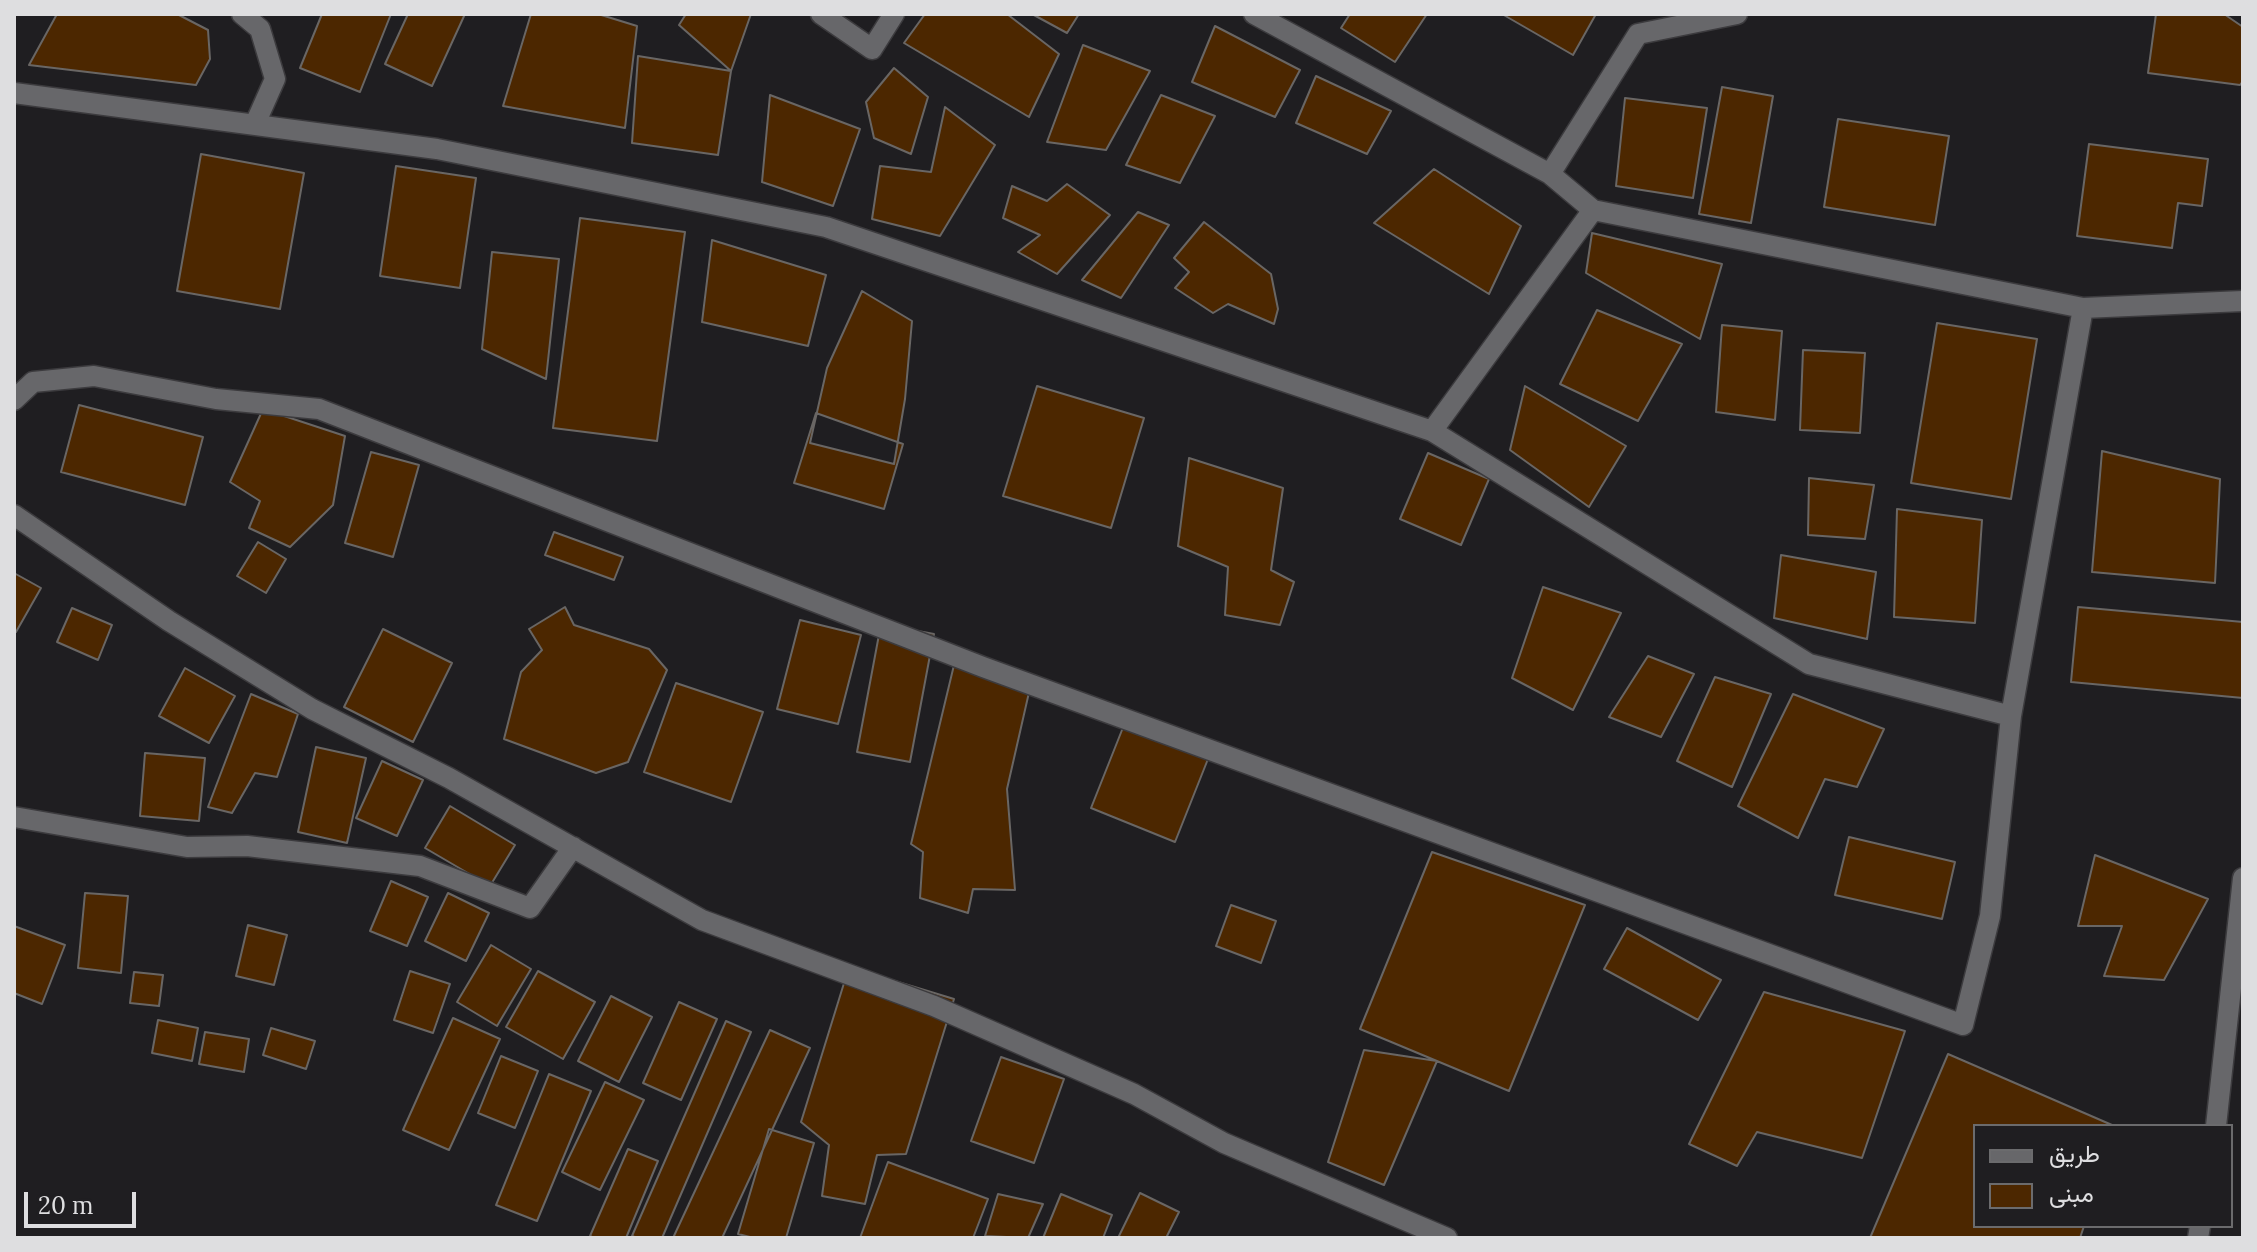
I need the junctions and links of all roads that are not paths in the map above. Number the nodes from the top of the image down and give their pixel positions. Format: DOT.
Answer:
graph roads {
  1 [pos="242,14"];
  2 [pos="821,14"];
  3 [pos="894,14"];
  4 [pos="1254,14"];
  5 [pos="1737,14"];
  6 [pos="14,93"];
  7 [pos="255,124"];
  8 [pos="1550,174"];
  9 [pos="1593,210"];
  10 [pos="2243,301"];
  11 [pos="2083,308"];
  12 [pos="14,400"];
  13 [pos="1432,431"];
  14 [pos="14,515"];
  15 [pos="2011,716"];
  16 [pos="14,817"];
  17 [pos="573,847"];
  18 [pos="2243,878"];
  19 [pos="2216,1124"];
  20 [pos="1447,1238"];
  1 -- 7 [label="street"];
  2 -- 3 [label="street"];
  4 -- 8 [label="street"];
  5 -- 8 [label="street"];
  6 -- 7 [label="street"];
  7 -- 13 [label="street"];
  8 -- 9 [label="street"];
  9 -- 11 [label="street"];
  9 -- 13 [label="street"];
  10 -- 11 [label="street"];
  11 -- 15 [label="street"];
  12 -- 15 [label="street"];
  13 -- 15 [label="street"];
  14 -- 17 [label="street"];
  16 -- 17 [label="street"];
  17 -- 20 [label="street"];
  18 -- 19 [label="street"];
}
